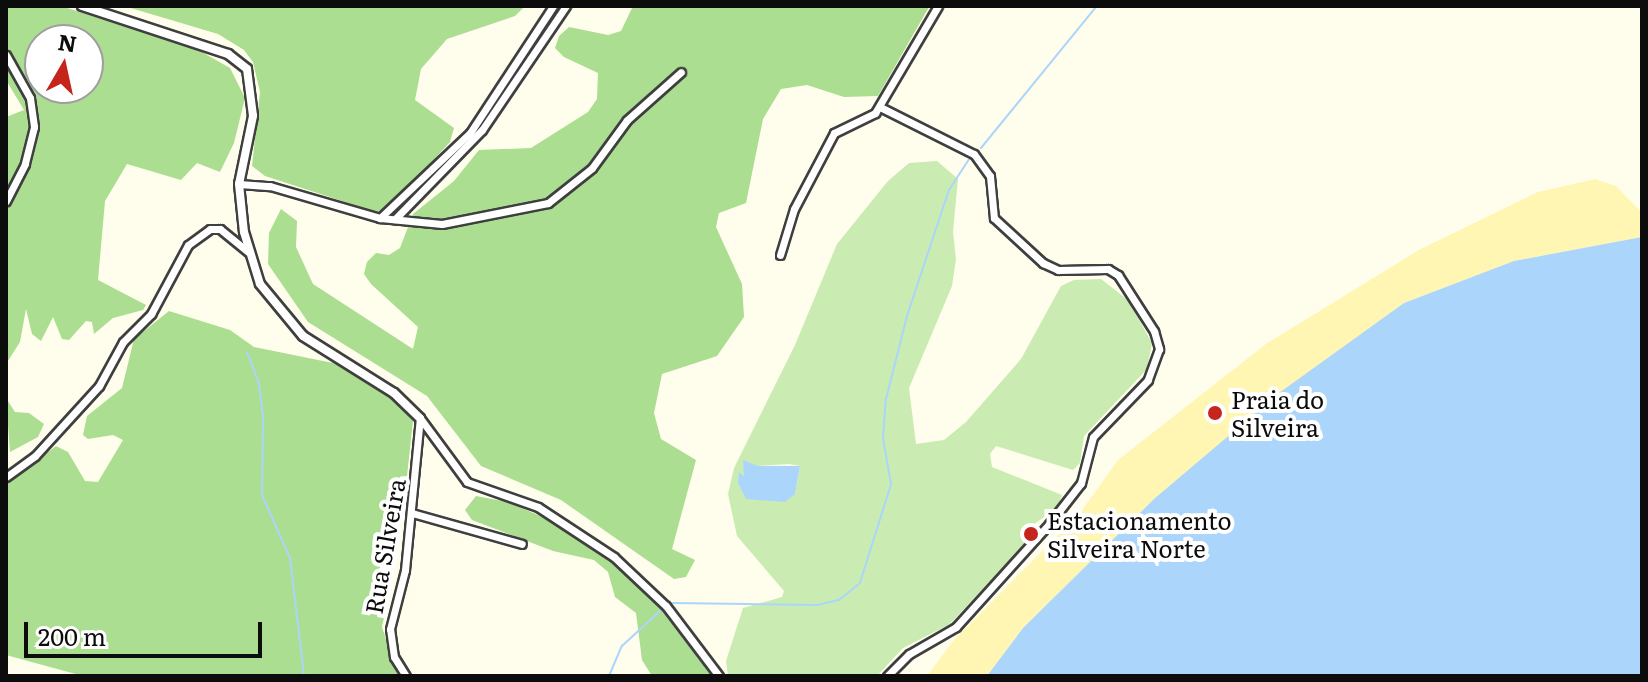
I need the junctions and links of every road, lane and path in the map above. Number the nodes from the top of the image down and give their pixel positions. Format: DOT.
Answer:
graph roads {
  1 [pos="82,6"];
  2 [pos="553,6"];
  3 [pos="566,6"];
  4 [pos="938,6"];
  5 [pos="6,55"];
  6 [pos="681,72"];
  7 [pos="880,107"];
  8 [pos="239,184"];
  9 [pos="6,201"];
  10 [pos="380,218"];
  11 [pos="395,219"];
  12 [pos="248,252"];
  13 [pos="780,255"];
  14 [pos="420,418"];
  15 [pos="6,477"];
  16 [pos="412,513"];
  17 [pos="522,544"];
  18 [pos="406,676"];
  19 [pos="719,676"];
  20 [pos="887,676"];
  1 -- 8 [label="street"];
  2 -- 10 [label="street"];
  3 -- 11 [label="street"];
  4 -- 7 [label="street"];
  5 -- 9 [label="street"];
  6 -- 11 [label="street"];
  7 -- 13 [label="street"];
  7 -- 20 [label="street"];
  8 -- 10 [label="street"];
  8 -- 12 [label="street"];
  10 -- 11 [label="street"];
  12 -- 14 [label="street"];
  12 -- 15 [label="street"];
  14 -- 16 [label="street, Rua Silveira"];
  14 -- 19 [label="street"];
  16 -- 17 [label="street"];
  16 -- 18 [label="street, Rua Silveira"];
}
